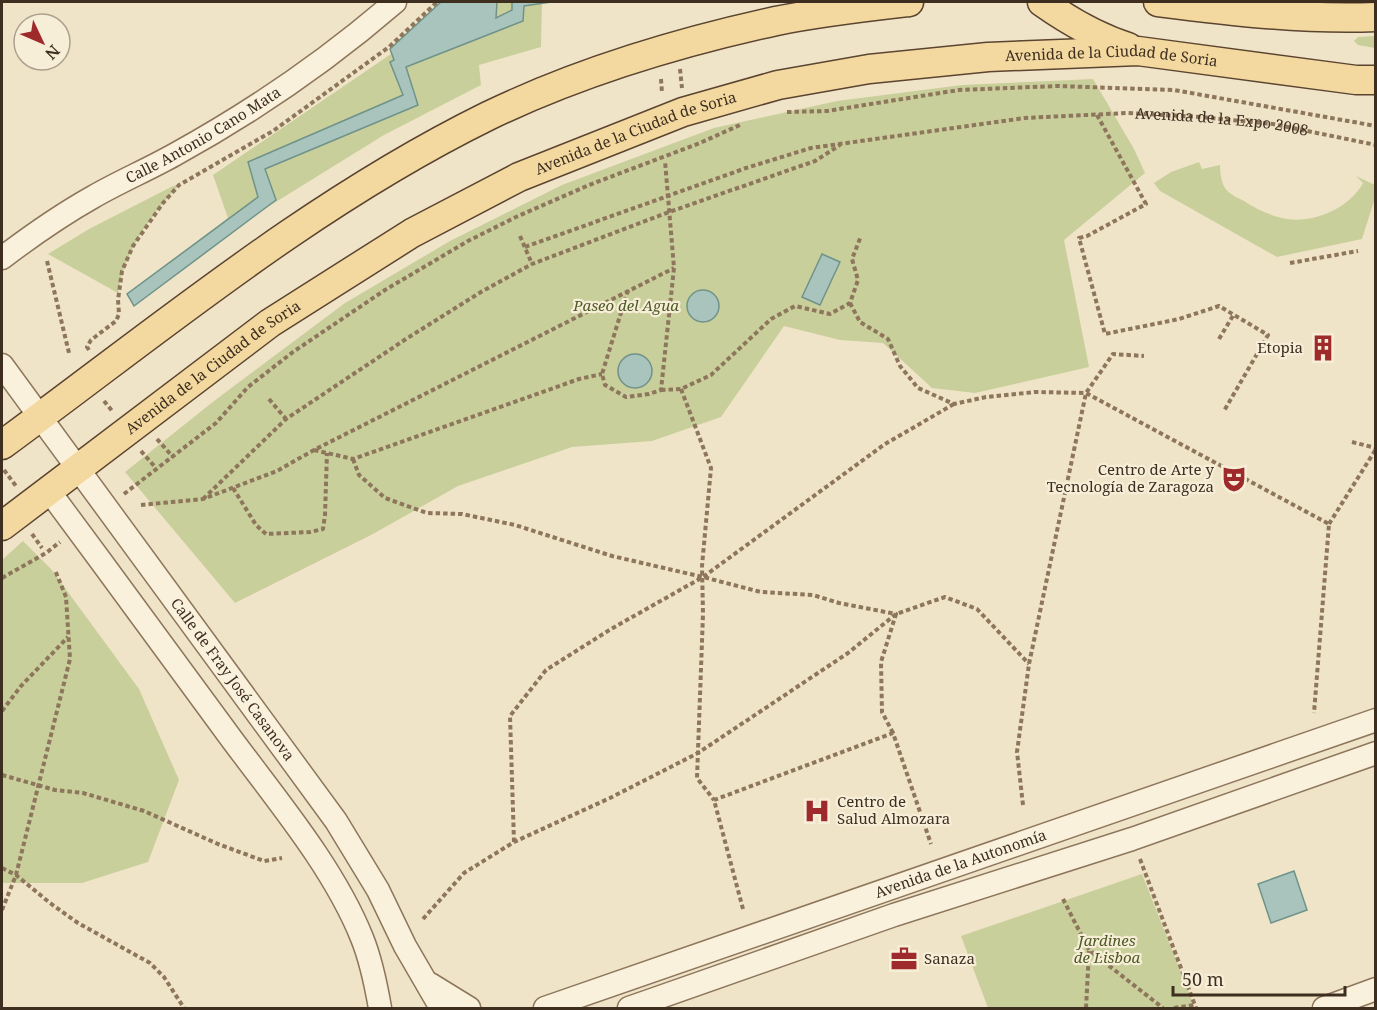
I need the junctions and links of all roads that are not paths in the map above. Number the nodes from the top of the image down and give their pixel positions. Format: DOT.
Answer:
graph roads {
  1 [pos="395,2"];
  2 [pos="778,2"];
  3 [pos="909,2"];
  4 [pos="1042,2"];
  5 [pos="1158,2"];
  6 [pos="1376,17"];
  7 [pos="739,30"];
  8 [pos="1138,51"];
  9 [pos="1369,83"];
  10 [pos="2,258"];
  11 [pos="2,365"];
  12 [pos="40,417"];
  13 [pos="2,445"];
  14 [pos="78,469"];
  15 [pos="49,491"];
  16 [pos="2,526"];
  17 [pos="1376,720"];
  18 [pos="1376,753"];
  19 [pos="423,979"];
  20 [pos="1376,989"];
  21 [pos="652,1005"];
  22 [pos="380,1008"];
  23 [pos="441,1008"];
  24 [pos="469,1008"];
  25 [pos="545,1008"];
  26 [pos="629,1008"];
  27 [pos="1324,1008"];
  1 -- 10 [label="street, Calle Antonio Cano Mata"];
  2 -- 7 [label="main road"];
  3 -- 7 [label="main road"];
  4 -- 8 [label="main road"];
  5 -- 6 [label="main road"];
  7 -- 12 [label="main road"];
  8 -- 9 [label="main road, Avenida de la Ciudad de Soria"];
  8 -- 14 [label="main road, Avenida de la Ciudad de Soria"];
  11 -- 12 [label="street, Calle de Fray José Casanova"];
  12 -- 13 [label="main road"];
  12 -- 14 [label="street, Calle de Fray José Casanova"];
  14 -- 15 [label="main road, Avenida de la Ciudad de Soria"];
  14 -- 19 [label="street, Calle de Fray José Casanova"];
  15 -- 16 [label="main road, Avenida de la Ciudad de Soria"];
  15 -- 22 [label="street"];
  17 -- 25 [label="street, Avenida de la Autonomía"];
  18 -- 21 [label="street, Avenida de la Autonomía"];
  19 -- 23 [label="street, Calle de Fray José Casanova"];
  19 -- 24 [label="street"];
  20 -- 27 [label="street"];
  21 -- 26 [label="street, Avenida de la Autonomía"];
}
